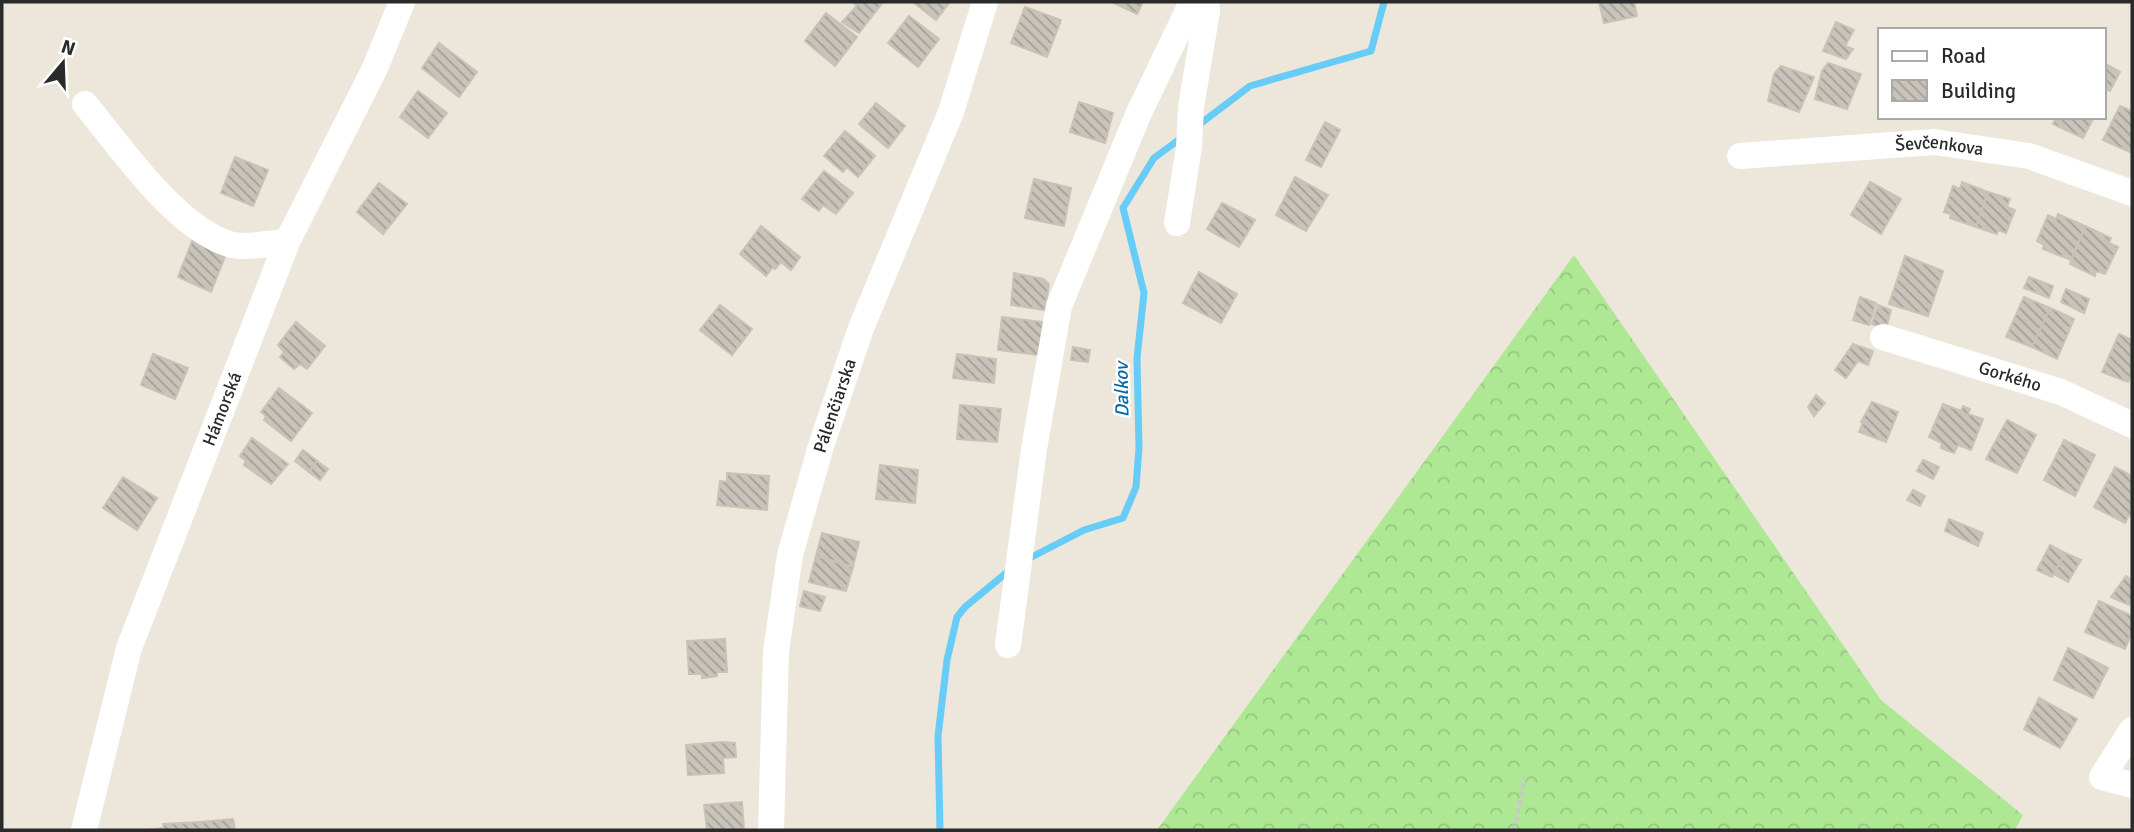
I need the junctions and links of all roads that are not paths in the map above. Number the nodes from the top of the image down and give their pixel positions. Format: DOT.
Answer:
graph roads {
  1 [pos="402,2"];
  2 [pos="985,2"];
  3 [pos="1192,2"];
  4 [pos="1206,2"];
  5 [pos="85,104"];
  6 [pos="1740,156"];
  7 [pos="2132,192"];
  8 [pos="1177,223"];
  9 [pos="287,242"];
  10 [pos="1883,337"];
  11 [pos="2132,425"];
  12 [pos="1008,645"];
  13 [pos="2132,730"];
  14 [pos="2132,785"];
  15 [pos="84,830"];
  16 [pos="771,830"];
  1 -- 9 [label="street, Hámorská"];
  2 -- 16 [label="street, Pálenčiarska"];
  3 -- 12 [label="street"];
  4 -- 8 [label="street"];
  5 -- 9 [label="street"];
  6 -- 7 [label="street, Ševčenkova"];
  9 -- 15 [label="street, Hámorská"];
  10 -- 11 [label="street, Gorkého"];
  13 -- 14 [label="street"];
}
